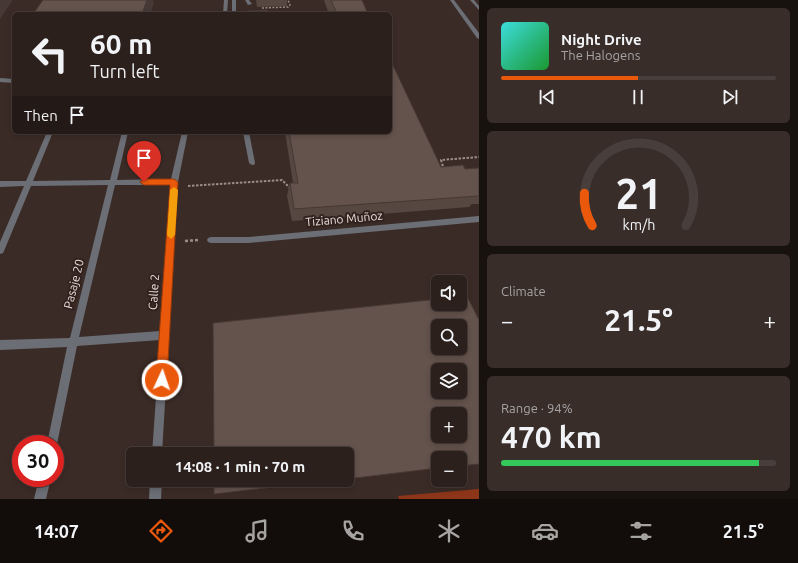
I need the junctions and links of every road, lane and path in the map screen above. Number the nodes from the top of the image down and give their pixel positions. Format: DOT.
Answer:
graph roads {
  1 [pos="226,0"];
  2 [pos="234,0"];
  3 [pos="288,0"];
  4 [pos="452,0"];
  5 [pos="472,0"];
  6 [pos="248,2"];
  7 [pos="479,9"];
  8 [pos="225,12"];
  9 [pos="234,12"];
  10 [pos="479,37"];
  11 [pos="0,80"];
  12 [pos="12,81"];
  13 [pos="49,134"];
  14 [pos="125,134"];
  15 [pos="185,134"];
  16 [pos="246,134"];
  17 [pos="479,157"];
  18 [pos="252,164"];
  19 [pos="444,175"];
  20 [pos="113,182"];
  21 [pos="0,184"];
  22 [pos="28,184"];
  23 [pos="174,185"];
  24 [pos="294,192"];
  25 [pos="479,220"];
  26 [pos="211,240"];
  27 [pos="171,241"];
  28 [pos="0,251"];
  29 [pos="165,335"];
  30 [pos="73,342"];
  31 [pos="0,345"];
  32 [pos="54,435"];
  33 [pos="157,447"];
  34 [pos="43,487"];
  35 [pos="156,487"];
  36 [pos="40,499"];
  37 [pos="155,499"];
  1 -- 8 [label="street"];
  2 -- 9 [label="street"];
  3 -- 6 [label="path"];
  4 -- 10 [label="street"];
  5 -- 7 [label="street"];
  11 -- 12 [label="street"];
  13 -- 22 [label="street"];
  14 -- 20 [label="street, Pasaje 20"];
  15 -- 23 [label="street, Calle 2"];
  16 -- 18 [label="street"];
  17 -- 19 [label="path"];
  20 -- 22 [label="street"];
  20 -- 23 [label="street"];
  20 -- 30 [label="street, Pasaje 20"];
  21 -- 22 [label="street"];
  22 -- 28 [label="street"];
  23 -- 24 [label="path"];
  23 -- 27 [label="street, Calle 2"];
  25 -- 26 [label="street, Tiziano Muñoz"];
  26 -- 27 [label="path"];
  27 -- 29 [label="street, Calle 2"];
  29 -- 30 [label="street"];
  29 -- 33 [label="street, Calle 2"];
  30 -- 31 [label="street"];
  30 -- 32 [label="street, Pasaje 20"];
  34 -- 36 [label="street"];
  35 -- 37 [label="street"];
}
